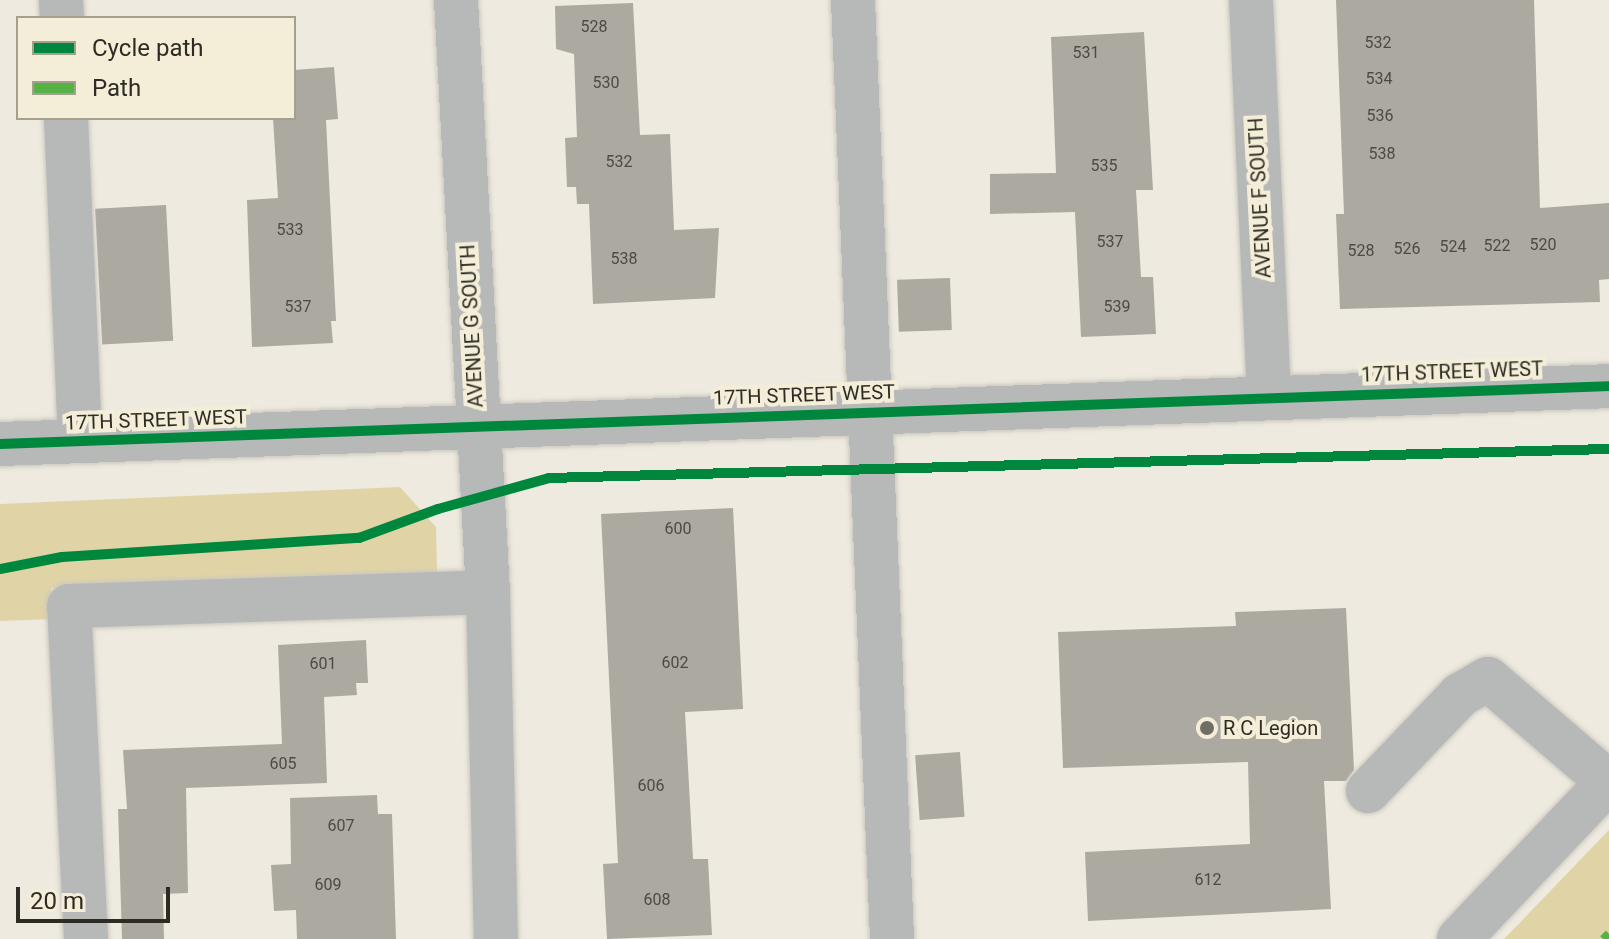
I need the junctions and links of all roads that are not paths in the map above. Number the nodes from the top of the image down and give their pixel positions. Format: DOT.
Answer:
graph roads {
  1 [pos="456,0"];
  2 [pos="853,0"];
  3 [pos="1251,0"];
  4 [pos="66,120"];
  5 [pos="1609,386"];
  6 [pos="1269,395"];
  7 [pos="870,411"];
  8 [pos="478,427"];
  9 [pos="80,440"];
  10 [pos="0,444"];
  11 [pos="488,592"];
  12 [pos="1608,782"];
  13 [pos="1368,791"];
  14 [pos="86,939"];
  15 [pos="496,939"];
  16 [pos="892,939"];
  17 [pos="1459,939"];
  1 -- 8 [label="street, AVENUE G SOUTH"];
  2 -- 7 [label="street"];
  3 -- 6 [label="street, AVENUE F SOUTH"];
  4 -- 9 [label="street"];
  5 -- 6 [label="street, 17TH STREET WEST"];
  6 -- 7 [label="street, 17TH STREET WEST"];
  7 -- 8 [label="street, 17TH STREET WEST"];
  7 -- 16 [label="street"];
  8 -- 9 [label="street, 17TH STREET WEST"];
  8 -- 11 [label="street, AVENUE G SOUTH"];
  9 -- 10 [label="street, 17TH STREET WEST"];
  11 -- 14 [label="street"];
  11 -- 15 [label="street, AVENUE G SOUTH"];
  12 -- 13 [label="street"];
  12 -- 17 [label="street"];
}
